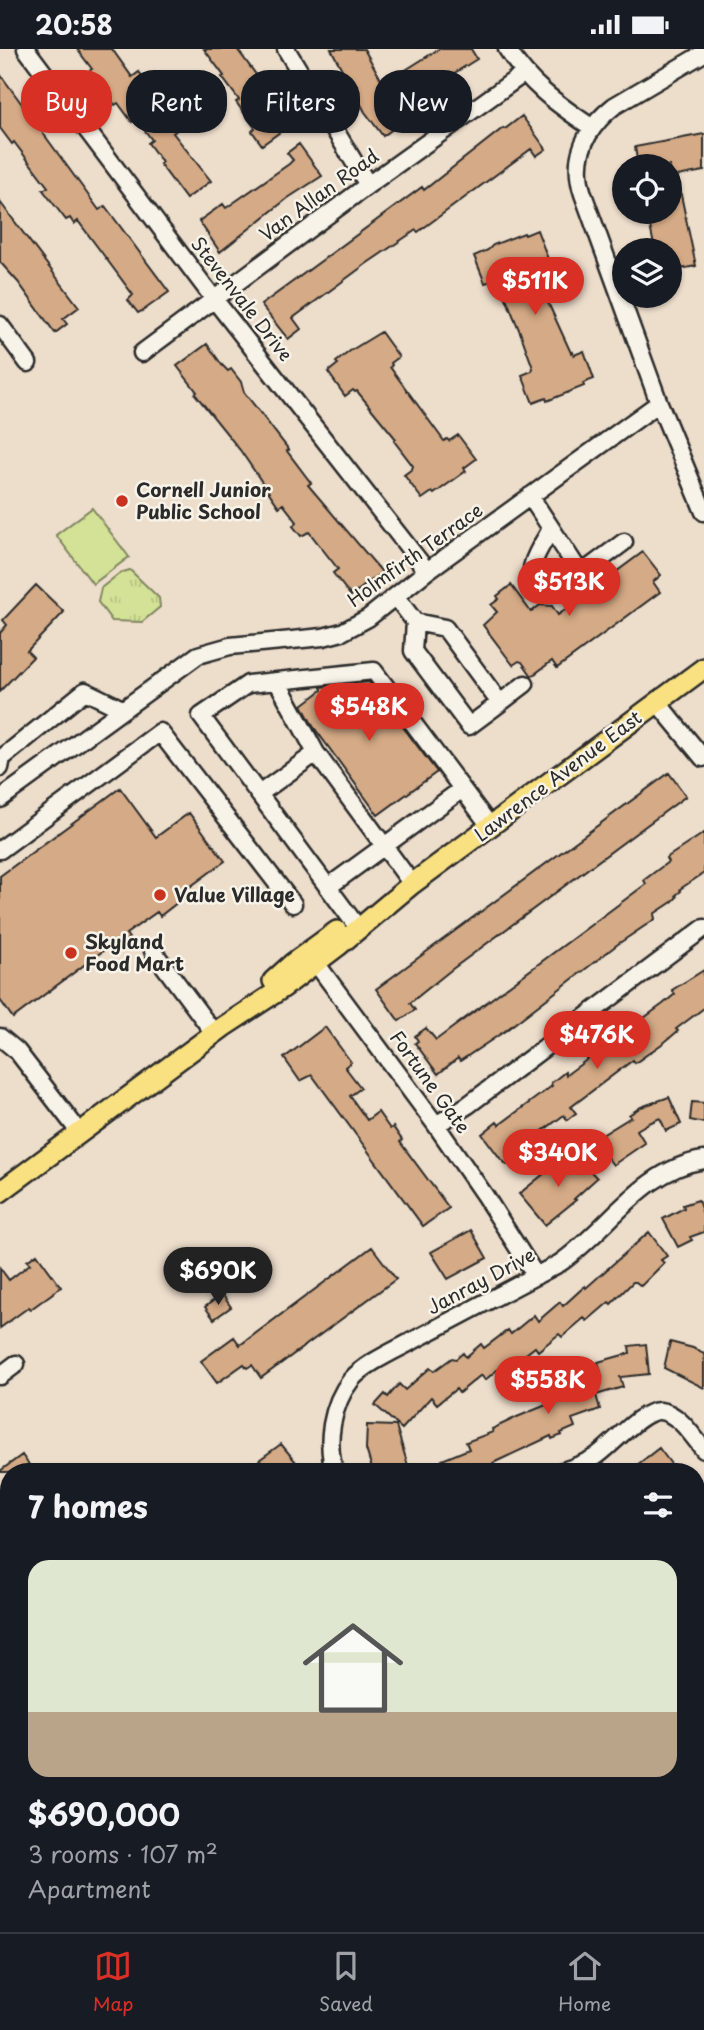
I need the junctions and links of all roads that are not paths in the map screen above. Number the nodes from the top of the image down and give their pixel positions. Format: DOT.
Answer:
graph roads {
  1 [pos="26,49"];
  2 [pos="286,49"];
  3 [pos="507,49"];
  4 [pos="704,53"];
  5 [pos="523,74"];
  6 [pos="591,127"];
  7 [pos="368,185"];
  8 [pos="214,299"];
  9 [pos="0,325"];
  10 [pos="142,353"];
  11 [pos="28,363"];
  12 [pos="659,403"];
  13 [pos="530,496"];
  14 [pos="704,512"];
  15 [pos="551,529"];
  16 [pos="624,542"];
  17 [pos="427,571"];
  18 [pos="581,574"];
  19 [pos="396,597"];
  20 [pos="415,622"];
  21 [pos="704,668"];
  22 [pos="276,681"];
  23 [pos="525,684"];
  24 [pos="657,702"];
  25 [pos="500,703"];
  26 [pos="122,709"];
  27 [pos="316,753"];
  28 [pos="703,758"];
  29 [pos="0,769"];
  30 [pos="461,790"];
  31 [pos="259,794"];
  32 [pos="6,795"];
  33 [pos="490,826"];
  34 [pos="385,846"];
  35 [pos="0,850"];
  36 [pos="412,884"];
  37 [pos="328,887"];
  38 [pos="293,904"];
  39 [pos="353,921"];
  40 [pos="704,927"];
  41 [pos="153,951"];
  42 [pos="312,957"];
  43 [pos="218,1030"];
  44 [pos="0,1037"];
  45 [pos="436,1125"];
  46 [pos="80,1133"];
  47 [pos="704,1160"];
  48 [pos="0,1192"];
  49 [pos="536,1276"];
  50 [pos="16,1364"];
  51 [pos="0,1375"];
  52 [pos="704,1450"];
  53 [pos="333,1463"];
  54 [pos="582,1463"];
  1 -- 8 [label="street, Stevenvale Drive"];
  2 -- 7 [label="street"];
  3 -- 5 [label="street"];
  4 -- 6 [label="street"];
  5 -- 6 [label="street"];
  5 -- 7 [label="street, Van Allan Road"];
  6 -- 12 [label="street"];
  7 -- 8 [label="street, Van Allan Road"];
  8 -- 10 [label="street, Van Allan Road"];
  8 -- 17 [label="street, Stevenvale Drive"];
  9 -- 11 [label="street"];
  12 -- 13 [label="street, Holmfirth Terrace"];
  12 -- 14 [label="street"];
  13 -- 15 [label="street"];
  13 -- 17 [label="street, Holmfirth Terrace"];
  15 -- 18 [label="street"];
  15 -- 18 [label="street"];
  16 -- 18 [label="street"];
  17 -- 19 [label="street, Holmfirth Terrace"];
  19 -- 20 [label="street"];
  19 -- 26 [label="street, Holmfirth Terrace"];
  20 -- 25 [label="street"];
  20 -- 25 [label="street"];
  21 -- 24 [label="main road, Lawrence Avenue East"];
  22 -- 27 [label="street"];
  22 -- 30 [label="street"];
  22 -- 31 [label="street"];
  23 -- 25 [label="street"];
  24 -- 28 [label="street"];
  24 -- 33 [label="main road, Lawrence Avenue East"];
  26 -- 29 [label="street"];
  26 -- 32 [label="street, Holmfirth Terrace"];
  27 -- 31 [label="street"];
  27 -- 34 [label="street"];
  29 -- 32 [label="street"];
  30 -- 33 [label="street"];
  30 -- 34 [label="street"];
  31 -- 37 [label="street"];
  33 -- 36 [label="main road, Lawrence Avenue East"];
  34 -- 36 [label="street"];
  34 -- 37 [label="street"];
  35 -- 38 [label="street"];
  36 -- 39 [label="main road, Lawrence Avenue East"];
  36 -- 42 [label="main road, Lawrence Avenue East"];
  37 -- 39 [label="street"];
  39 -- 42 [label="main road, Lawrence Avenue East"];
  40 -- 45 [label="street"];
  41 -- 43 [label="street"];
  42 -- 43 [label="main road, Lawrence Avenue East"];
  42 -- 45 [label="street, Fortune Gate"];
  43 -- 46 [label="main road, Lawrence Avenue East"];
  44 -- 46 [label="street"];
  45 -- 49 [label="street, Fortune Gate"];
  46 -- 48 [label="main road, Lawrence Avenue East"];
  47 -- 49 [label="street, Janray Drive"];
  49 -- 53 [label="street, Janray Drive"];
  50 -- 51 [label="street"];
  52 -- 54 [label="street"];
}
